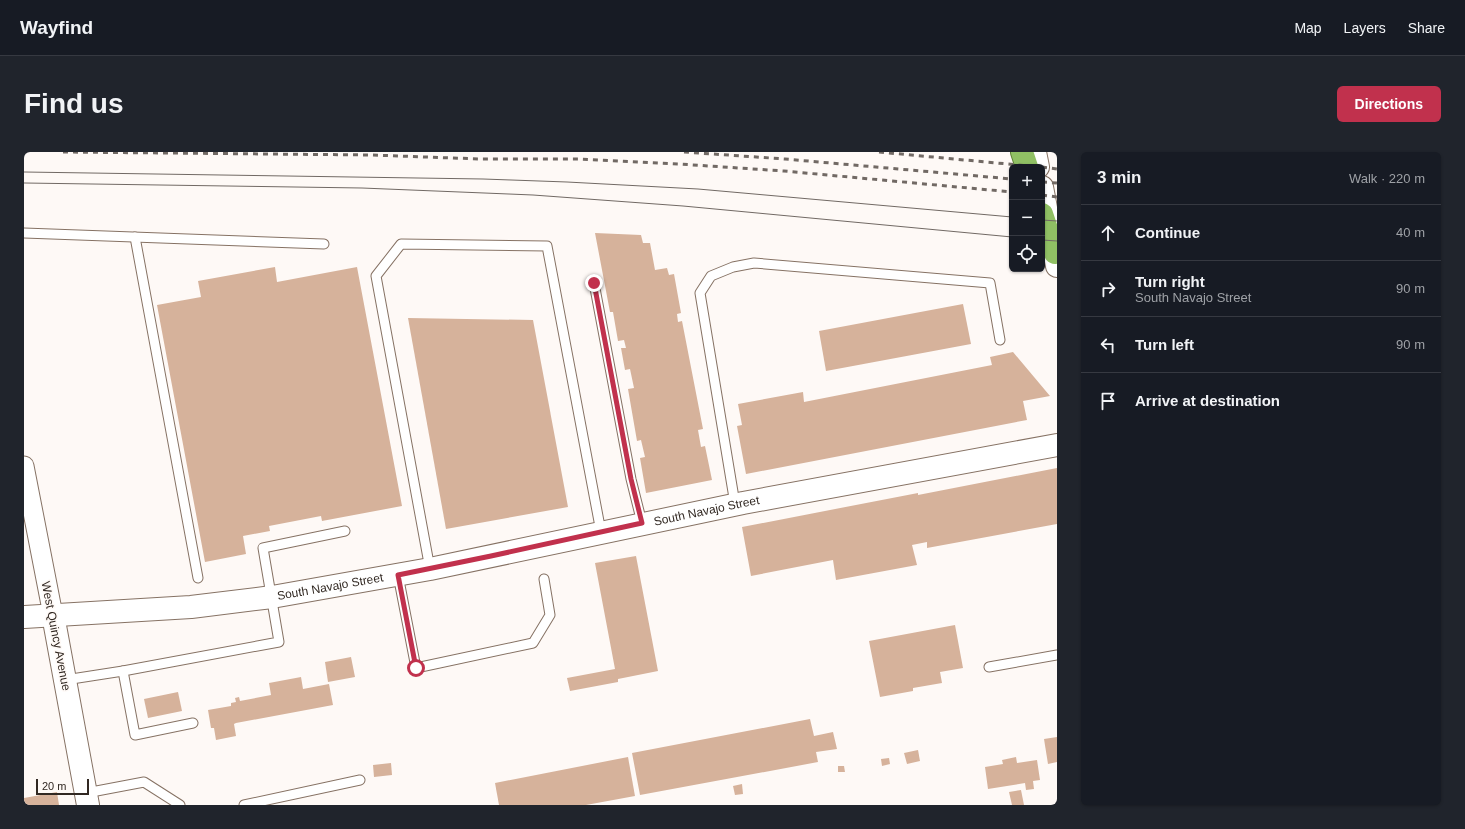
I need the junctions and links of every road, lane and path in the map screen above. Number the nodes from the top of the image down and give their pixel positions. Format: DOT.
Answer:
graph roads {
  1 [pos="1022,152"];
  2 [pos="1035,152"];
  3 [pos="1026,164"];
  4 [pos="1037,164"];
  5 [pos="1045,200"];
  6 [pos="1045,224"];
  7 [pos="24,233"];
  8 [pos="135,237"];
  9 [pos="324,244"];
  10 [pos="1056,259"];
  11 [pos="594,283"];
  12 [pos="1000,340"];
  13 [pos="1057,445"];
  14 [pos="24,466"];
  15 [pos="736,504"];
  16 [pos="642,523"];
  17 [pos="30,526"];
  18 [pos="345,531"];
  19 [pos="601,532"];
  20 [pos="430,569"];
  21 [pos="398,575"];
  22 [pos="198,578"];
  23 [pos="544,579"];
  24 [pos="272,598"];
  25 [pos="53,615"];
  26 [pos="24,616"];
  27 [pos="1057,655"];
  28 [pos="989,667"];
  29 [pos="123,671"];
  30 [pos="65,680"];
  31 [pos="193,724"];
  32 [pos="360,780"];
  33 [pos="87,799"];
  34 [pos="180,805"];
  35 [pos="244,805"];
  1 -- 3 [label="highway"];
  2 -- 4 [label="street"];
  5 -- 10 [label="street"];
  6 -- 10 [label="highway"];
  7 -- 8 [label="lane"];
  8 -- 9 [label="lane"];
  8 -- 22 [label="lane"];
  11 -- 16 [label="lane"];
  12 -- 15 [label="lane"];
  13 -- 15 [label="street, South Navajo Street"];
  14 -- 17 [label="street, West Quincy Avenue"];
  15 -- 16 [label="street, South Navajo Street"];
  16 -- 19 [label="street, South Navajo Street"];
  17 -- 25 [label="street, West Quincy Avenue"];
  18 -- 24 [label="lane"];
  19 -- 20 [label="street, South Navajo Street"];
  19 -- 20 [label="lane"];
  20 -- 21 [label="street, South Navajo Street"];
  21 -- 23 [label="lane"];
  21 -- 24 [label="street, South Navajo Street"];
  24 -- 25 [label="street, South Navajo Street"];
  24 -- 29 [label="lane"];
  25 -- 26 [label="street, South Navajo Street"];
  25 -- 30 [label="street, West Quincy Avenue"];
  27 -- 28 [label="lane"];
  29 -- 30 [label="lane"];
  29 -- 31 [label="lane"];
  30 -- 33 [label="street, West Quincy Avenue"];
  32 -- 35 [label="lane"];
  33 -- 34 [label="lane"];
}
